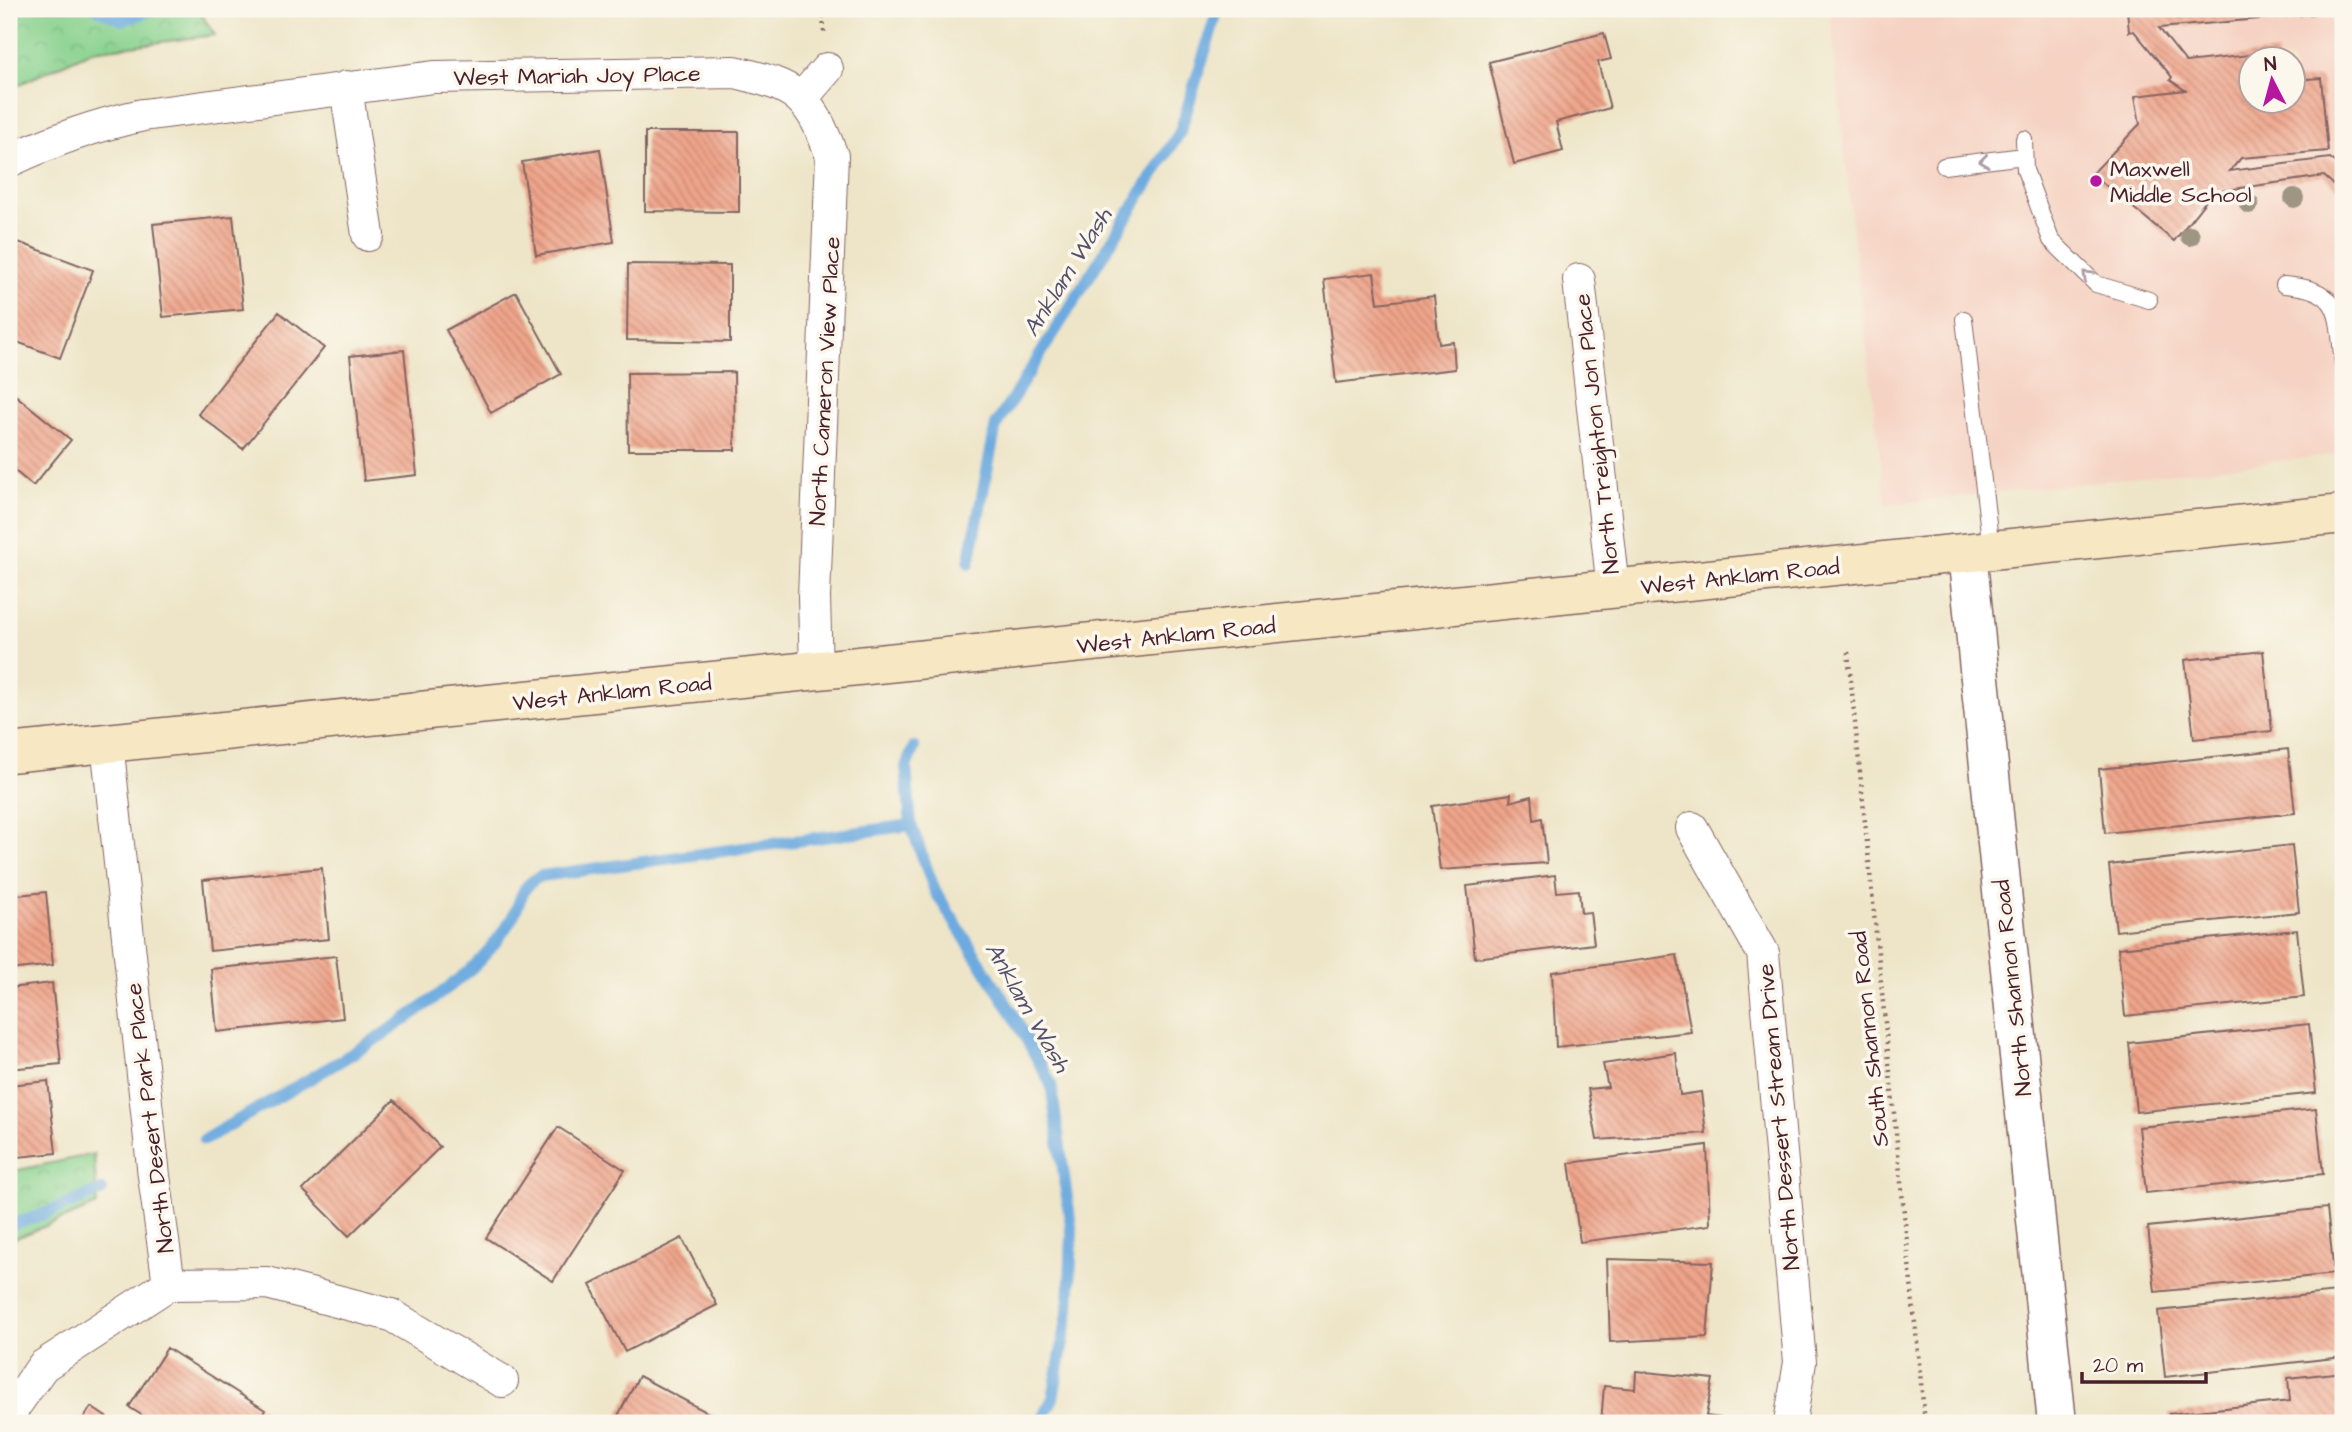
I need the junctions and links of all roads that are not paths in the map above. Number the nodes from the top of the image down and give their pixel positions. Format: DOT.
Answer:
graph roads {
  1 [pos="827,69"];
  2 [pos="346,87"];
  3 [pos="802,98"];
  4 [pos="9,161"];
  5 [pos="1944,166"];
  6 [pos="368,235"];
  7 [pos="1579,280"];
  8 [pos="2284,285"];
  9 [pos="2149,299"];
  10 [pos="1964,319"];
  11 [pos="2343,364"];
  12 [pos="2343,514"];
  13 [pos="1980,552"];
  14 [pos="1613,589"];
  15 [pos="816,672"];
  16 [pos="107,743"];
  17 [pos="9,753"];
  18 [pos="1692,828"];
  19 [pos="169,1284"];
  20 [pos="502,1381"];
  21 [pos="9,1415"];
  22 [pos="1790,1423"];
  23 [pos="2057,1423"];
  1 -- 3 [label="street"];
  2 -- 3 [label="street, West Mariah Joy Place"];
  2 -- 4 [label="street, West Mariah Joy Place"];
  2 -- 6 [label="street"];
  3 -- 15 [label="street, North Cameron View Place"];
  9 -- 5 [label="lane, one-way"];
  7 -- 14 [label="street, North Treighton Jon Place"];
  8 -- 11 [label="lane"];
  10 -- 13 [label="lane"];
  12 -- 13 [label="main road, West Anklam Road"];
  13 -- 14 [label="main road, West Anklam Road"];
  13 -- 23 [label="street, North Shannon Road"];
  14 -- 15 [label="main road, West Anklam Road"];
  15 -- 16 [label="main road, West Anklam Road"];
  16 -- 17 [label="main road, West Anklam Road"];
  16 -- 19 [label="street, North Desert Park Place"];
  18 -- 22 [label="street, North Dessert Stream Drive"];
  19 -- 20 [label="street"];
  19 -- 21 [label="street, North Desert Park Place"];
}
